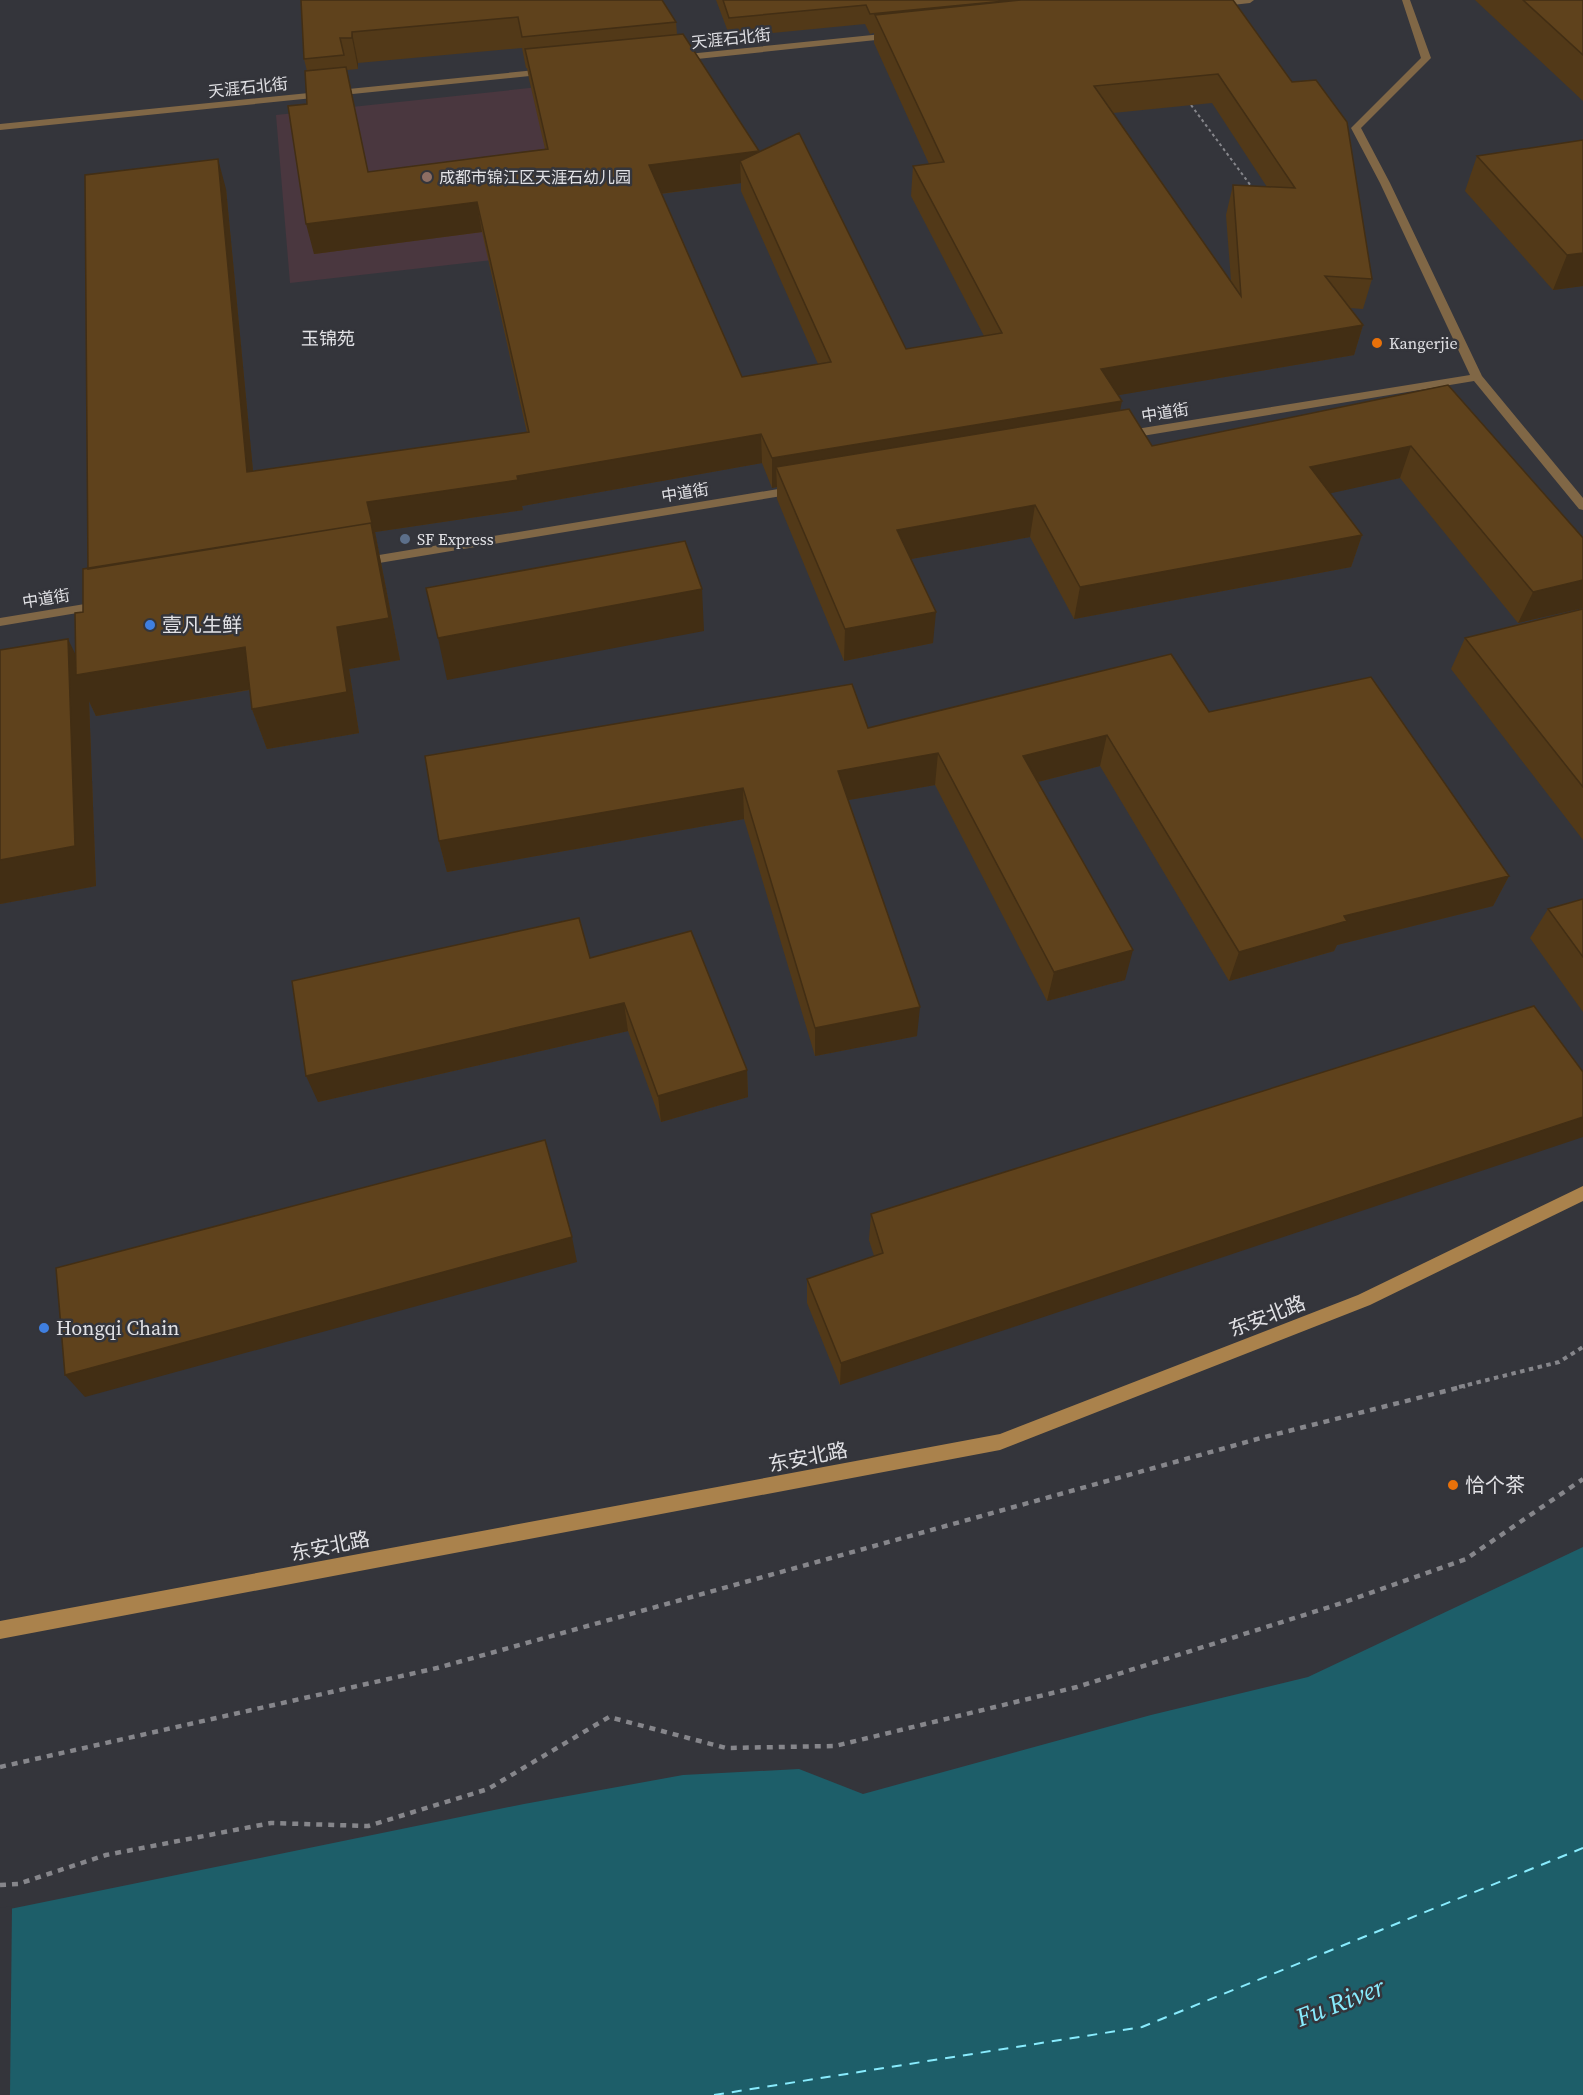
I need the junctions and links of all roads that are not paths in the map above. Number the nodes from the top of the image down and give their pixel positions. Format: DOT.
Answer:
graph roads {
  1 [pos="1250,0"];
  2 [pos="1406,0"];
  3 [pos="1203,5"];
  4 [pos="905,35"];
  5 [pos="667,59"];
  6 [pos="560,70"];
  7 [pos="0,127"];
  8 [pos="1477,377"];
  9 [pos="1110,438"];
  10 [pos="803,489"];
  11 [pos="1583,507"];
  12 [pos="354,563"];
  13 [pos="118,603"];
  14 [pos="0,622"];
  15 [pos="1583,1192"];
  16 [pos="0,1630"];
  1 -- 3 [label="street"];
  2 -- 8 [label="street"];
  4 -- 5 [label="street, 天涯石北街"];
  6 -- 7 [label="street, 天涯石北街"];
  8 -- 9 [label="street, 中道街"];
  8 -- 11 [label="street"];
  10 -- 12 [label="street, 中道街"];
  13 -- 14 [label="street, 中道街"];
  15 -- 16 [label="street, 东安北路"];
}
